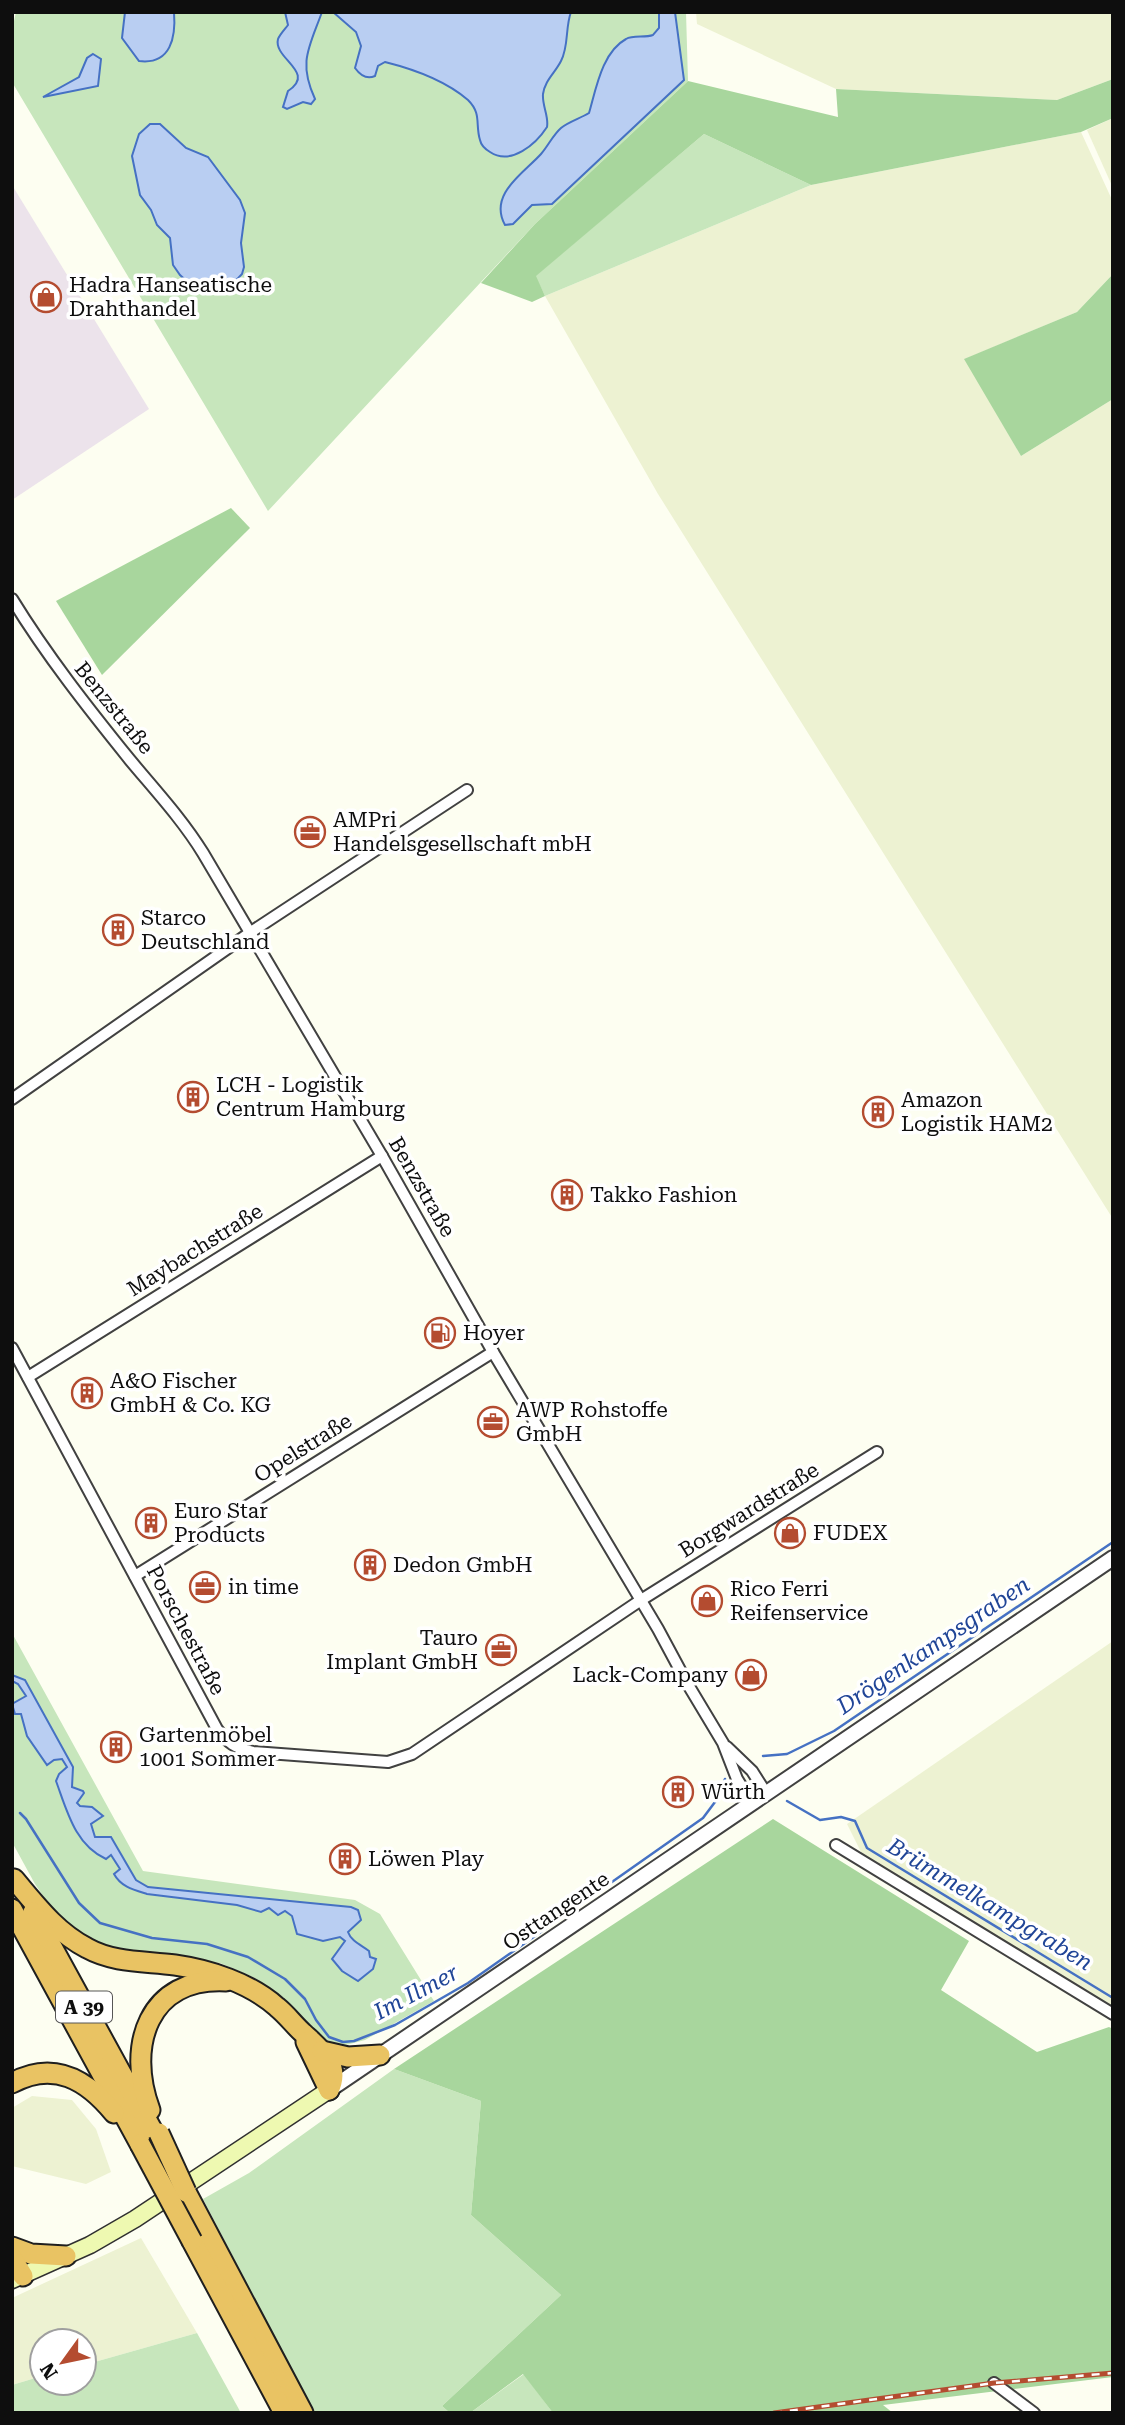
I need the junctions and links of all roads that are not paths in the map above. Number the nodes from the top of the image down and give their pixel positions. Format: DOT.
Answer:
graph roads {
  1 [pos="12,600"];
  2 [pos="467,790"];
  3 [pos="251,932"];
  4 [pos="12,1099"];
  5 [pos="382,1156"];
  6 [pos="12,1348"];
  7 [pos="493,1352"];
  8 [pos="27,1377"];
  9 [pos="877,1452"];
  10 [pos="1113,1558"];
  11 [pos="135,1576"];
  12 [pos="641,1600"];
  13 [pos="723,1743"];
  14 [pos="766,1793"];
  15 [pos="752,1803"];
  16 [pos="836,1845"];
  17 [pos="13,1877"];
  18 [pos="12,1909"];
  19 [pos="234,1982"];
  20 [pos="1113,2014"];
  21 [pos="302,2032"];
  22 [pos="322,2050"];
  23 [pos="380,2055"];
  24 [pos="12,2083"];
  25 [pos="329,2090"];
  26 [pos="151,2138"];
  27 [pos="199,2236"];
  28 [pos="12,2247"];
  29 [pos="66,2256"];
  30 [pos="12,2258"];
  31 [pos="18,2278"];
  32 [pos="994,2383"];
  33 [pos="284,2413"];
  34 [pos="303,2413"];
  35 [pos="1034,2413"];
  1 -- 3 [label="street, Benzstraße"];
  2 -- 3 [label="street"];
  3 -- 4 [label="street"];
  3 -- 5 [label="street, Benzstraße"];
  5 -- 7 [label="street, Benzstraße"];
  5 -- 8 [label="street, Maybachstraße"];
  6 -- 8 [label="street, Porschestraße"];
  7 -- 11 [label="street, Opelstraße"];
  7 -- 12 [label="street, Benzstraße"];
  8 -- 11 [label="street, Porschestraße"];
  9 -- 12 [label="street, Borgwardstraße"];
  10 -- 14 [label="street, Osttangente"];
  11 -- 12 [label="street, Porschestraße"];
  12 -- 13 [label="street, Benzstraße"];
  13 -- 14 [label="street, Benzstraße"];
  13 -- 15 [label="street, Benzstraße"];
  14 -- 15 [label="street, Osttangente"];
  15 -- 23 [label="street, Osttangente"];
  16 -- 20 [label="street"];
  17 -- 19 [label="highway"];
  17 -- 26 [label="highway, A 39"];
  18 -- 26 [label="highway, A 39"];
  19 -- 21 [label="highway"];
  19 -- 26 [label="highway"];
  21 -- 22 [label="highway"];
  21 -- 25 [label="highway"];
  22 -- 23 [label="highway"];
  22 -- 25 [label="highway"];
  23 -- 25 [label="street, Osttangente"];
  24 -- 26 [label="highway"];
  25 -- 29 [label="main road, Osttangente"];
  26 -- 27 [label="highway, A 39, bridge"];
  26 -- 27 [label="highway, A 39, bridge"];
  27 -- 33 [label="highway, A 39"];
  27 -- 34 [label="highway, A 39"];
  28 -- 29 [label="highway"];
  29 -- 31 [label="main road, Osttangente"];
  30 -- 31 [label="highway"];
  32 -- 35 [label="street"];
}
